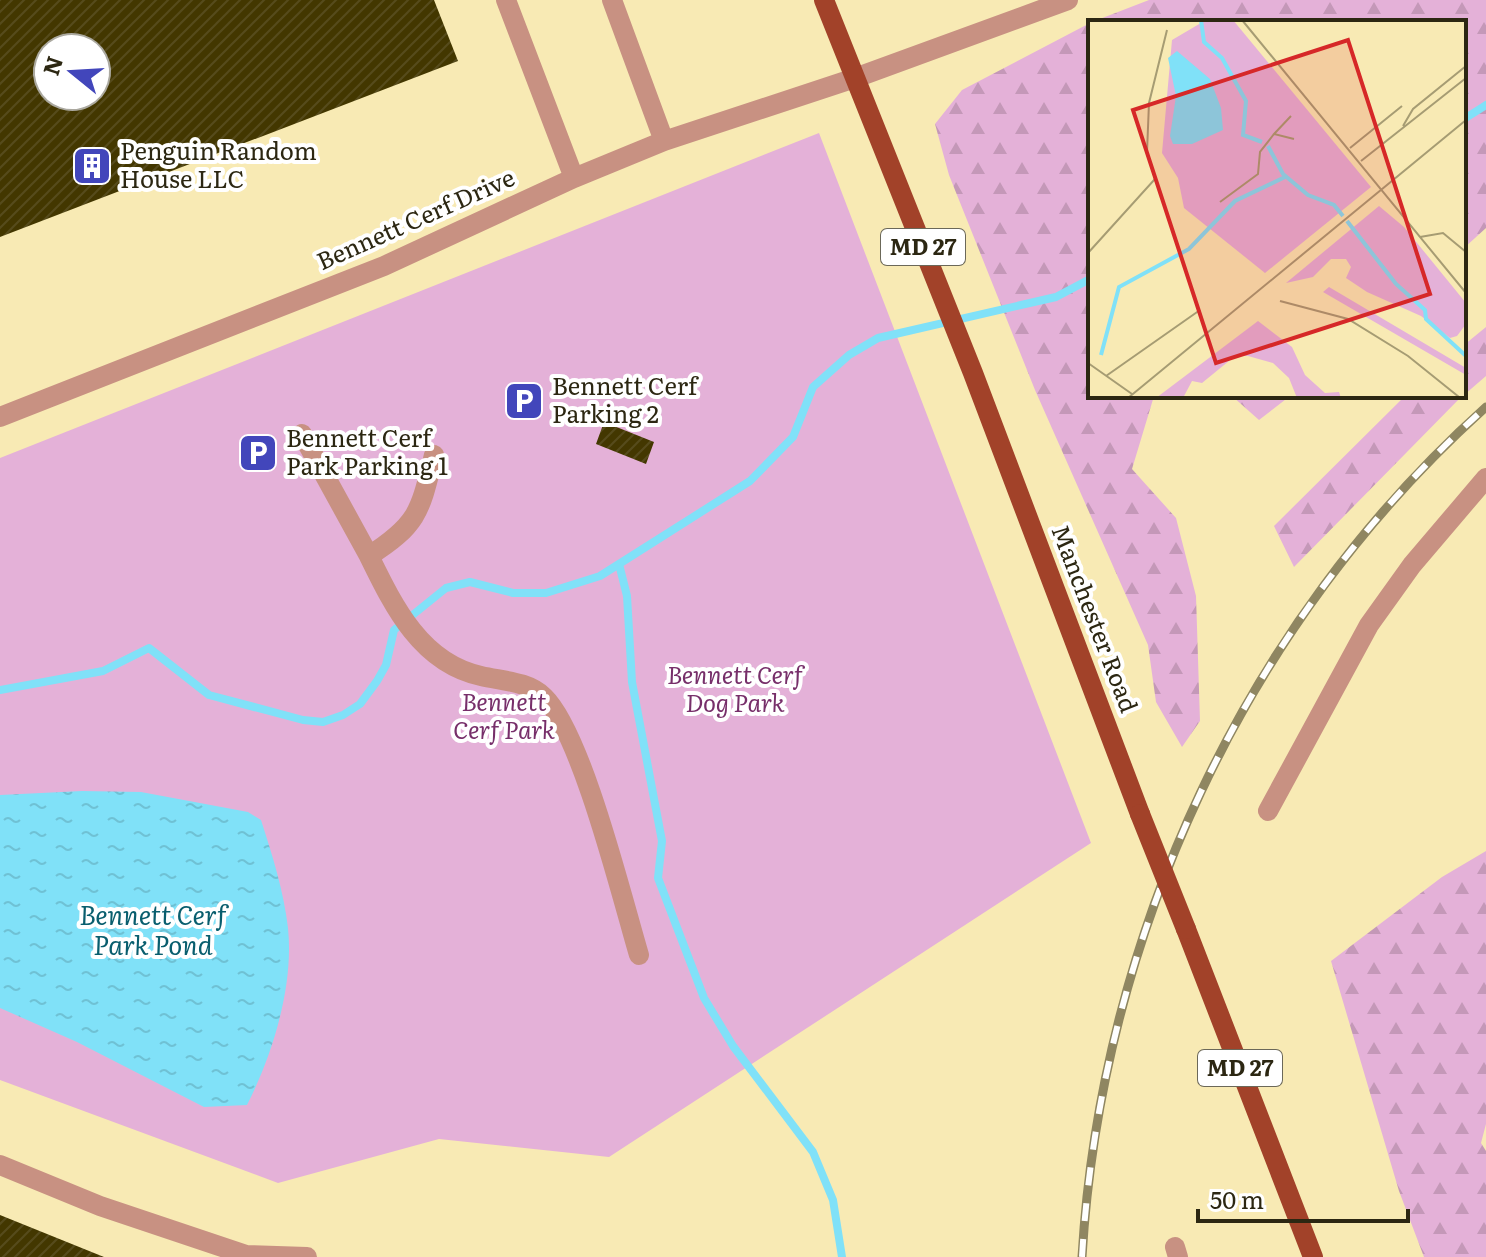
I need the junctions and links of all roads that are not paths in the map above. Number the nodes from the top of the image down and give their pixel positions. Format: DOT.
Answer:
graph roads {
  1 [pos="506,0"];
  2 [pos="612,0"];
  3 [pos="824,0"];
  4 [pos="1068,0"];
  5 [pos="855,78"];
  6 [pos="664,141"];
  7 [pos="574,178"];
  8 [pos="0,417"];
  9 [pos="302,434"];
  10 [pos="434,455"];
  11 [pos="1486,478"];
  12 [pos="369,556"];
  13 [pos="1268,811"];
  14 [pos="639,955"];
  15 [pos="0,1165"];
  16 [pos="307,1257"];
  17 [pos="1313,1257"];
  1 -- 7 [label="street"];
  2 -- 6 [label="street"];
  3 -- 5 [label="main road, Manchester Road / MD 27"];
  4 -- 5 [label="street, Bennett Cerf Drive"];
  5 -- 6 [label="street, Bennett Cerf Drive"];
  5 -- 17 [label="main road, Manchester Road / MD 27, bridge"];
  6 -- 7 [label="street, Bennett Cerf Drive"];
  7 -- 8 [label="street, Bennett Cerf Drive"];
  9 -- 12 [label="street"];
  10 -- 12 [label="street"];
  11 -- 13 [label="street"];
  12 -- 14 [label="street"];
  15 -- 16 [label="street"];
}
